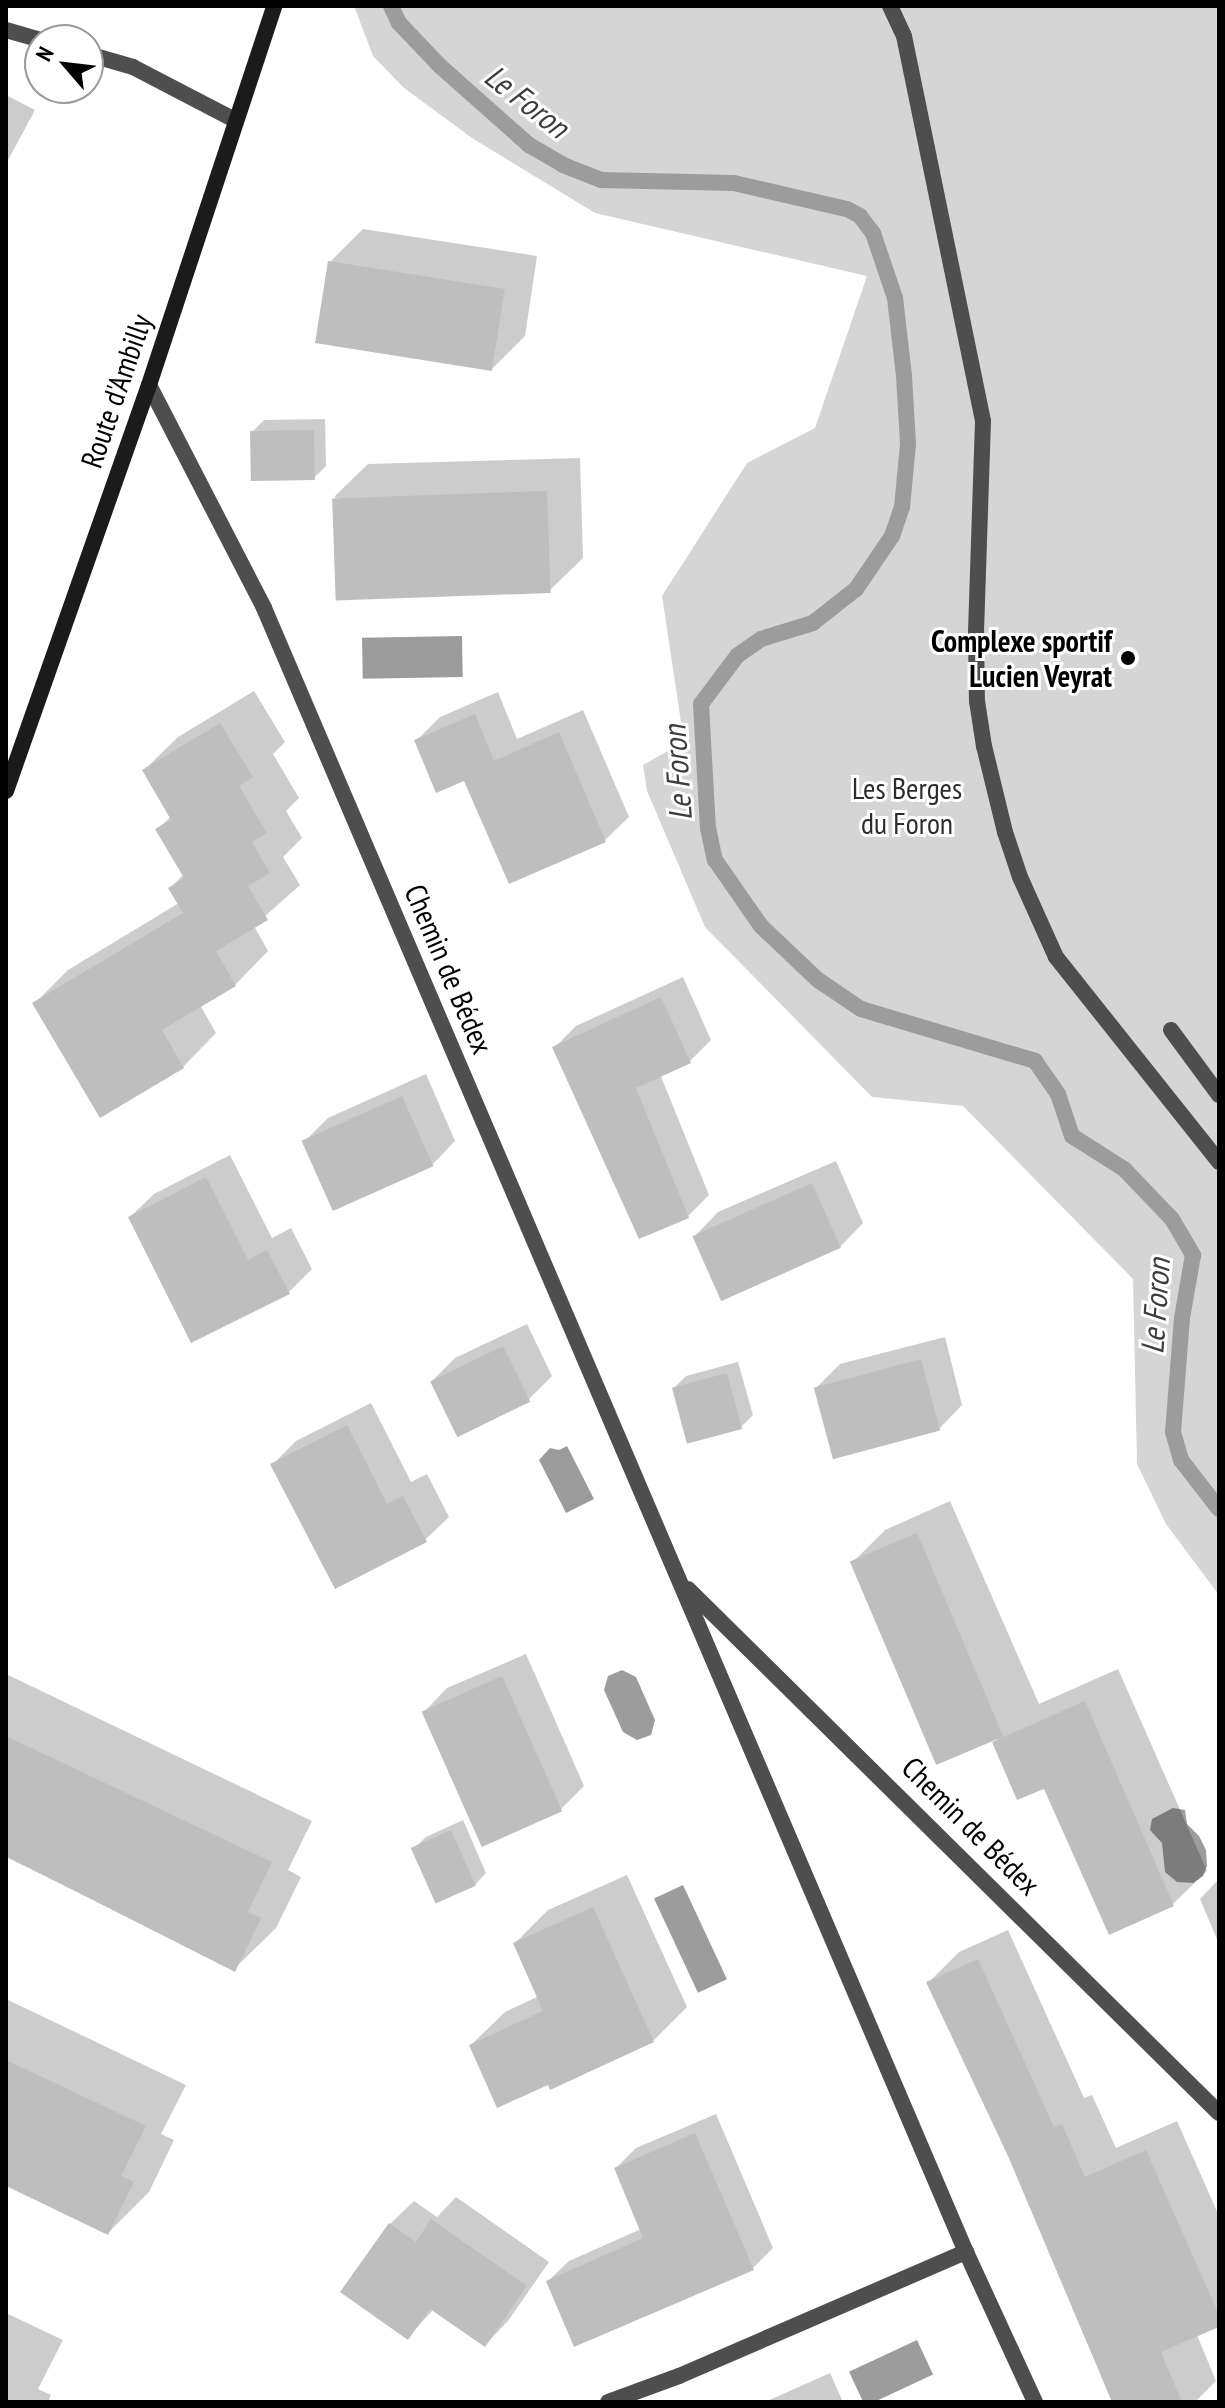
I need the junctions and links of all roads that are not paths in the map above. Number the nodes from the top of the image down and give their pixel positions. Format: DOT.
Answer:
graph roads {
  1 [pos="274,6"];
  2 [pos="890,6"];
  3 [pos="104,59"];
  4 [pos="235,120"];
  5 [pos="149,385"];
  6 [pos="6,791"];
  7 [pos="1171,1030"];
  8 [pos="1219,1095"];
  9 [pos="1219,1162"];
  10 [pos="681,1582"];
  11 [pos="1219,2113"];
  12 [pos="966,2252"];
  13 [pos="608,2402"];
  14 [pos="1035,2402"];
  1 -- 4 [label="street, Route d'Ambilly"];
  2 -- 9 [label="street"];
  3 -- 4 [label="street"];
  4 -- 5 [label="street, Route d'Ambilly"];
  5 -- 6 [label="street, Route d'Ambilly"];
  5 -- 10 [label="street, Chemin de Bédex"];
  7 -- 8 [label="street"];
  10 -- 11 [label="street, Chemin de Bédex"];
  10 -- 12 [label="street, Chemin de Bédex"];
  12 -- 13 [label="street"];
  12 -- 14 [label="street, Chemin de Bédex"];
}
